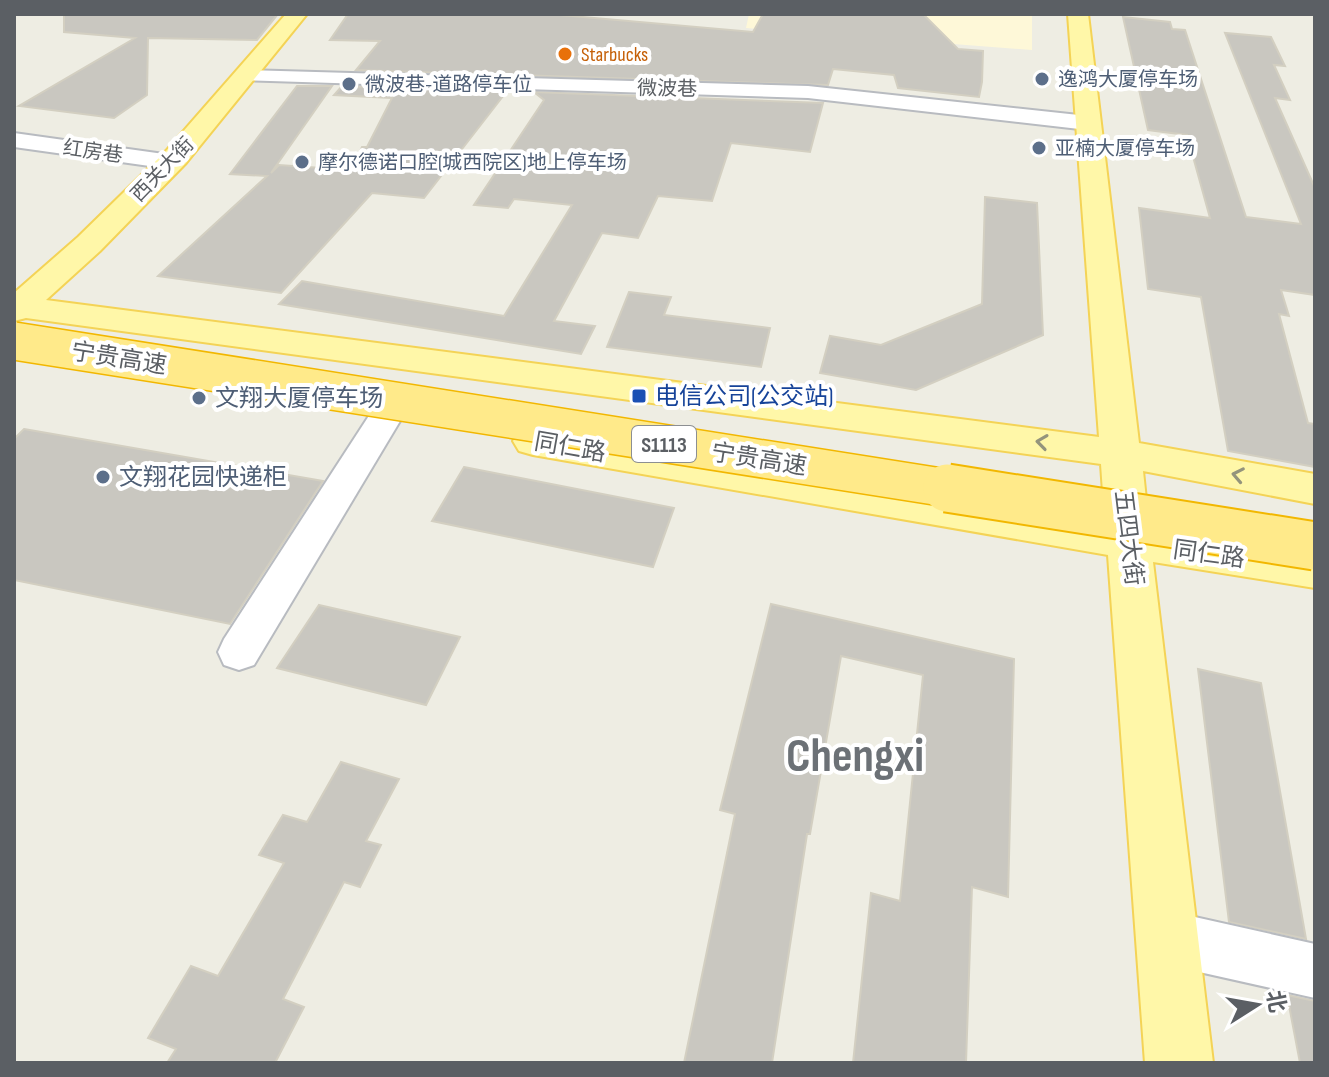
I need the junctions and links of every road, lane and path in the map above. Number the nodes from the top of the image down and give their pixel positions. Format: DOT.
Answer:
graph roads {
  1 [pos="297,14"];
  2 [pos="1078,14"];
  3 [pos="245,76"];
  4 [pos="1088,123"];
  5 [pos="14,140"];
  6 [pos="171,162"];
  7 [pos="15,316"];
  8 [pos="14,353"];
  9 [pos="386,416"];
  10 [pos="1119,453"];
  11 [pos="1315,489"];
  12 [pos="1315,515"];
  13 [pos="1131,542"];
  14 [pos="1315,546"];
  15 [pos="1315,570"];
  16 [pos="239,652"];
  17 [pos="1168,938"];
  18 [pos="1315,971"];
  19 [pos="1179,1063"];
  1 -- 3 [label="main road, 西关大街"];
  2 -- 4 [label="main road, 五四大街"];
  3 -- 4 [label="street, 微波巷"];
  3 -- 6 [label="main road, 西关大街"];
  4 -- 10 [label="main road, 五四大街"];
  5 -- 6 [label="street, 红房巷"];
  6 -- 7 [label="main road, 西关大街"];
  10 -- 7 [label="main road, one-way"];
  7 -- 12 [label="highway, 宁贵高速 / S1113"];
  7 -- 14 [label="highway, 宁贵高速 / S1113, bridge"];
  8 -- 9 [label="main road, 同仁路"];
  9 -- 13 [label="main road, 同仁路"];
  9 -- 16 [label="street"];
  11 -- 10 [label="main road, one-way"];
  10 -- 13 [label="main road, 五四大街"];
  13 -- 15 [label="main road, 同仁路"];
  13 -- 17 [label="main road, 五四大街"];
  17 -- 18 [label="street"];
  17 -- 19 [label="main road, 五四大街"];
}
